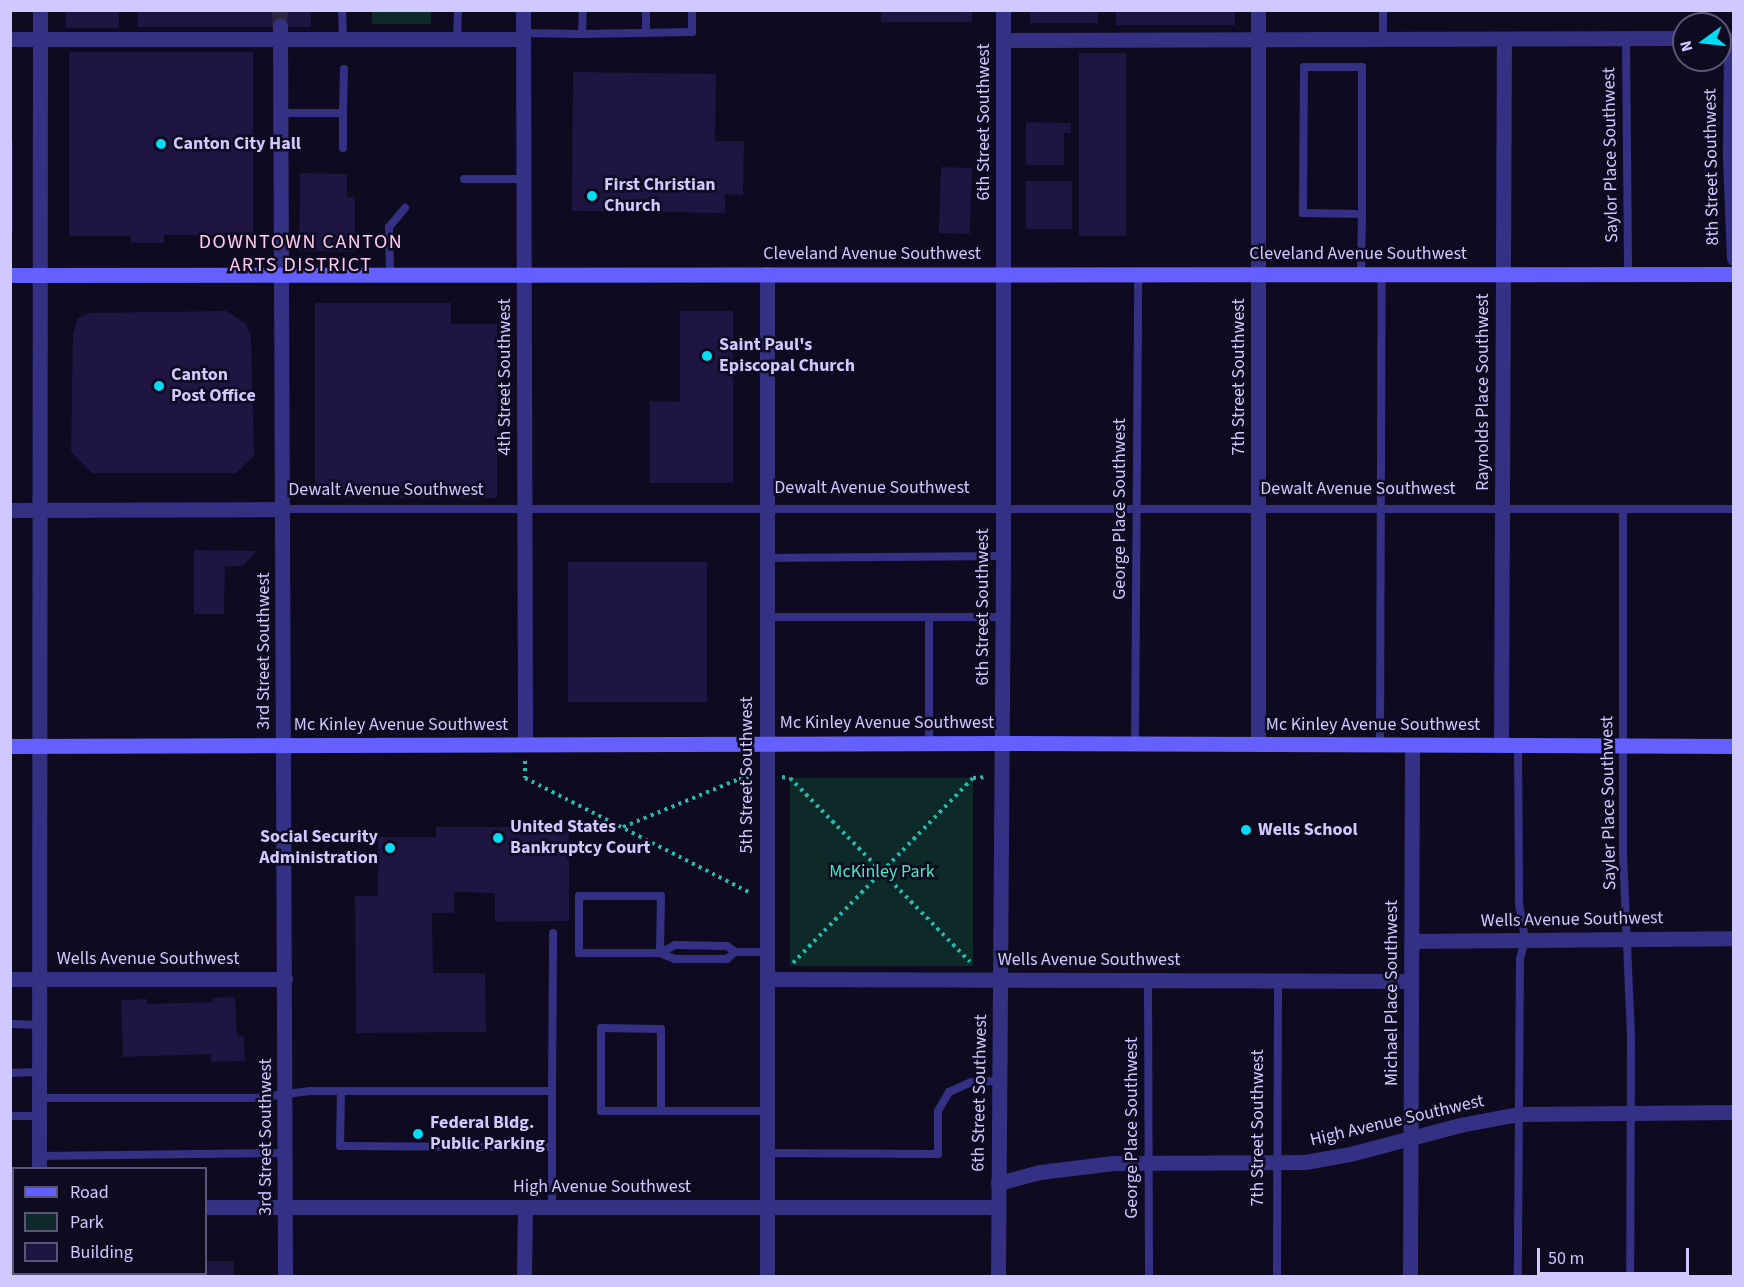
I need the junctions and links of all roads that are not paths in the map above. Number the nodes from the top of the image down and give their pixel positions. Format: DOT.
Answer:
graph roads {
  1 [pos="40,10"];
  2 [pos="342,10"];
  3 [pos="458,10"];
  4 [pos="523,10"];
  5 [pos="583,10"];
  6 [pos="646,10"];
  7 [pos="692,10"];
  8 [pos="1003,10"];
  9 [pos="1258,10"];
  10 [pos="1383,10"];
  11 [pos="646,33"];
  12 [pos="280,34"];
  13 [pos="582,34"];
  14 [pos="523,36"];
  15 [pos="1626,37"];
  16 [pos="1672,38"];
  17 [pos="10,39"];
  18 [pos="40,39"];
  19 [pos="457,39"];
  20 [pos="1504,39"];
  21 [pos="343,40"];
  22 [pos="1003,40"];
  23 [pos="1258,40"];
  24 [pos="1383,40"];
  25 [pos="344,69"];
  26 [pos="1729,72"];
  27 [pos="280,113"];
  28 [pos="343,113"];
  29 [pos="343,148"];
  30 [pos="464,179"];
  31 [pos="524,179"];
  32 [pos="405,208"];
  33 [pos="1362,214"];
  34 [pos="1734,258"];
  35 [pos="1259,273"];
  36 [pos="1361,273"];
  37 [pos="1382,273"];
  38 [pos="1503,273"];
  39 [pos="1629,273"];
  40 [pos="524,274"];
  41 [pos="767,274"];
  42 [pos="1004,274"];
  43 [pos="1138,274"];
  44 [pos="1734,274"];
  45 [pos="10,275"];
  46 [pos="39,275"];
  47 [pos="390,275"];
  48 [pos="282,276"];
  49 [pos="766,507"];
  50 [pos="1003,507"];
  51 [pos="1137,508"];
  52 [pos="1258,508"];
  53 [pos="1382,508"];
  54 [pos="1501,508"];
  55 [pos="283,509"];
  56 [pos="525,509"];
  57 [pos="1623,509"];
  58 [pos="1734,509"];
  59 [pos="10,510"];
  60 [pos="40,510"];
  61 [pos="1003,556"];
  62 [pos="766,558"];
  63 [pos="929,616"];
  64 [pos="766,617"];
  65 [pos="1003,617"];
  66 [pos="767,743"];
  67 [pos="929,743"];
  68 [pos="1002,743"];
  69 [pos="284,744"];
  70 [pos="525,744"];
  71 [pos="1135,744"];
  72 [pos="1258,744"];
  73 [pos="1380,745"];
  74 [pos="1412,745"];
  75 [pos="1501,745"];
  76 [pos="10,746"];
  77 [pos="41,746"];
  78 [pos="1518,746"];
  79 [pos="1623,746"];
  80 [pos="1734,746"];
  81 [pos="553,933"];
  82 [pos="1628,938"];
  83 [pos="1734,938"];
  84 [pos="1525,939"];
  85 [pos="1412,941"];
  86 [pos="660,952"];
  87 [pos="735,952"];
  88 [pos="766,952"];
  89 [pos="1000,974"];
  90 [pos="10,979"];
  91 [pos="40,979"];
  92 [pos="285,979"];
  93 [pos="767,979"];
  94 [pos="1148,979"];
  95 [pos="1278,980"];
  96 [pos="1412,981"];
  97 [pos="10,1024"];
  98 [pos="39,1025"];
  99 [pos="10,1072"];
  100 [pos="40,1072"];
  101 [pos="999,1081"];
  102 [pos="341,1091"];
  103 [pos="552,1091"];
  104 [pos="285,1094"];
  105 [pos="40,1098"];
  106 [pos="767,1111"];
  107 [pos="661,1112"];
  108 [pos="1630,1112"];
  109 [pos="1734,1112"];
  110 [pos="1519,1114"];
  111 [pos="10,1116"];
  112 [pos="39,1116"];
  113 [pos="1410,1139"];
  114 [pos="552,1147"];
  115 [pos="285,1153"];
  116 [pos="767,1154"];
  117 [pos="39,1162"];
  118 [pos="1278,1162"];
  119 [pos="1148,1163"];
  120 [pos="998,1183"];
  121 [pos="207,1207"];
  122 [pos="525,1207"];
  123 [pos="552,1207"];
  124 [pos="767,1207"];
  125 [pos="998,1207"];
  126 [pos="285,1208"];
  127 [pos="285,1276"];
  128 [pos="524,1276"];
  129 [pos="767,1276"];
  130 [pos="998,1276"];
  131 [pos="1149,1276"];
  132 [pos="1277,1276"];
  133 [pos="1410,1276"];
  134 [pos="1518,1276"];
  135 [pos="1630,1276"];
  1 -- 18 [label="street"];
  2 -- 21 [label="lane"];
  3 -- 19 [label="lane"];
  4 -- 14 [label="street, 4th Street Southwest"];
  5 -- 13 [label="lane"];
  6 -- 11 [label="lane"];
  7 -- 11 [label="lane"];
  8 -- 22 [label="street, 6th Street Southwest"];
  9 -- 23 [label="street, 7th Street Southwest"];
  10 -- 24 [label="lane"];
  11 -- 13 [label="lane"];
  12 -- 18 [label="street"];
  12 -- 21 [label="street"];
  12 -- 27 [label="street, 3rd Street Southwest"];
  13 -- 14 [label="lane"];
  14 -- 19 [label="street"];
  14 -- 31 [label="street, 4th Street Southwest"];
  15 -- 16 [label="street"];
  15 -- 20 [label="street"];
  15 -- 39 [label="lane, Saylor Place Southwest"];
  17 -- 18 [label="street"];
  18 -- 46 [label="street"];
  19 -- 21 [label="street"];
  20 -- 24 [label="street"];
  20 -- 38 [label="street, Raynolds Place Southwest"];
  22 -- 23 [label="street"];
  22 -- 42 [label="street, 6th Street Southwest"];
  23 -- 24 [label="street"];
  23 -- 35 [label="street, 7th Street Southwest"];
  25 -- 28 [label="lane"];
  26 -- 34 [label="street, 8th Street Southwest"];
  27 -- 28 [label="lane"];
  27 -- 48 [label="street, 3rd Street Southwest"];
  28 -- 29 [label="lane"];
  30 -- 31 [label="lane"];
  31 -- 40 [label="street, 4th Street Southwest"];
  32 -- 47 [label="lane"];
  33 -- 33 [label="lane"];
  33 -- 36 [label="lane"];
  35 -- 36 [label="main road, Cleveland Avenue Southwest"];
  35 -- 43 [label="main road, Cleveland Avenue Southwest"];
  35 -- 52 [label="street, 7th Street Southwest"];
  36 -- 37 [label="main road, Cleveland Avenue Southwest"];
  37 -- 38 [label="main road, Cleveland Avenue Southwest"];
  37 -- 53 [label="lane"];
  38 -- 39 [label="main road, Cleveland Avenue Southwest"];
  38 -- 54 [label="street, Raynolds Place Southwest"];
  39 -- 44 [label="main road, Cleveland Avenue Southwest"];
  40 -- 41 [label="main road, Cleveland Avenue Southwest"];
  40 -- 47 [label="main road, Cleveland Avenue Southwest"];
  40 -- 56 [label="street, 4th Street Southwest"];
  41 -- 42 [label="main road, Cleveland Avenue Southwest"];
  41 -- 49 [label="street, 5th Street Southwest"];
  42 -- 43 [label="main road, Cleveland Avenue Southwest"];
  42 -- 50 [label="street, 6th Street Southwest"];
  43 -- 51 [label="lane, George Place Southwest"];
  45 -- 46 [label="main road, Cleveland Avenue Southwest"];
  46 -- 48 [label="main road, Cleveland Avenue Southwest"];
  46 -- 60 [label="street"];
  47 -- 48 [label="main road, Cleveland Avenue Southwest"];
  48 -- 55 [label="street, 3rd Street Southwest"];
  49 -- 50 [label="lane, Dewalt Avenue Southwest"];
  49 -- 56 [label="lane, Dewalt Avenue Southwest"];
  49 -- 62 [label="street, 5th Street Southwest"];
  50 -- 51 [label="lane, Dewalt Avenue Southwest"];
  50 -- 61 [label="street, 6th Street Southwest"];
  51 -- 52 [label="lane, Dewalt Avenue Southwest"];
  51 -- 71 [label="lane, George Place Southwest"];
  52 -- 53 [label="lane, Dewalt Avenue Southwest"];
  52 -- 72 [label="street, 7th Street Southwest"];
  53 -- 54 [label="lane, Dewalt Avenue Southwest"];
  53 -- 73 [label="lane"];
  54 -- 57 [label="lane, Dewalt Avenue Southwest"];
  54 -- 75 [label="street, Raynolds Place Southwest"];
  55 -- 56 [label="lane, Dewalt Avenue Southwest"];
  55 -- 60 [label="street, Dewalt Avenue Southwest"];
  55 -- 69 [label="street, 3rd Street Southwest"];
  56 -- 70 [label="street, 4th Street Southwest"];
  57 -- 58 [label="lane, Dewalt Avenue Southwest"];
  57 -- 79 [label="lane, Sayler Place Southwest"];
  59 -- 60 [label="street, Dewalt Avenue Southwest"];
  60 -- 77 [label="street"];
  61 -- 62 [label="lane"];
  61 -- 65 [label="street, 6th Street Southwest"];
  62 -- 64 [label="street, 5th Street Southwest"];
  63 -- 64 [label="lane"];
  63 -- 65 [label="lane"];
  63 -- 67 [label="lane"];
  64 -- 66 [label="street, 5th Street Southwest"];
  65 -- 68 [label="street, 6th Street Southwest"];
  66 -- 67 [label="main road, Mc Kinley Avenue Southwest"];
  66 -- 70 [label="main road, Mc Kinley Avenue Southwest"];
  66 -- 88 [label="street, 5th Street Southwest"];
  67 -- 68 [label="main road, Mc Kinley Avenue Southwest"];
  68 -- 71 [label="main road, Mc Kinley Avenue Southwest"];
  68 -- 89 [label="street, 6th Street Southwest"];
  69 -- 70 [label="main road, Mc Kinley Avenue Southwest"];
  69 -- 77 [label="main road, Mc Kinley Avenue Southwest"];
  69 -- 92 [label="street, 3rd Street Southwest"];
  71 -- 72 [label="main road, Mc Kinley Avenue Southwest"];
  72 -- 73 [label="main road, Mc Kinley Avenue Southwest"];
  73 -- 74 [label="main road, Mc Kinley Avenue Southwest"];
  74 -- 75 [label="main road, Mc Kinley Avenue Southwest"];
  74 -- 85 [label="street, Michael Place Southwest"];
  75 -- 78 [label="main road, Mc Kinley Avenue Southwest"];
  76 -- 77 [label="main road, Mc Kinley Avenue Southwest"];
  77 -- 91 [label="street"];
  78 -- 79 [label="main road, Mc Kinley Avenue Southwest"];
  78 -- 84 [label="lane"];
  79 -- 80 [label="main road, Mc Kinley Avenue Southwest"];
  79 -- 82 [label="lane, Sayler Place Southwest"];
  81 -- 103 [label="lane"];
  82 -- 83 [label="street, Wells Avenue Southwest"];
  82 -- 84 [label="street, Wells Avenue Southwest"];
  82 -- 108 [label="lane, Sayler Place Southwest"];
  84 -- 85 [label="street, Wells Avenue Southwest"];
  84 -- 110 [label="lane"];
  85 -- 96 [label="street, Michael Place Southwest"];
  86 -- 86 [label="lane"];
  86 -- 87 [label="lane"];
  86 -- 87 [label="lane"];
  87 -- 88 [label="lane"];
  88 -- 93 [label="street, 5th Street Southwest"];
  89 -- 93 [label="street, Wells Avenue Southwest"];
  89 -- 94 [label="street, Wells Avenue Southwest"];
  89 -- 101 [label="street, 6th Street Southwest"];
  90 -- 91 [label="street, Wells Avenue Southwest"];
  91 -- 92 [label="street, Wells Avenue Southwest"];
  91 -- 98 [label="street"];
  92 -- 104 [label="street, 3rd Street Southwest"];
  93 -- 106 [label="street, 5th Street Southwest"];
  94 -- 95 [label="street, Wells Avenue Southwest"];
  94 -- 119 [label="lane, George Place Southwest"];
  95 -- 96 [label="street, Wells Avenue Southwest"];
  95 -- 118 [label="lane, 7th Street Southwest"];
  96 -- 113 [label="street, Michael Place Southwest"];
  97 -- 98 [label="lane"];
  98 -- 100 [label="street"];
  99 -- 100 [label="lane"];
  100 -- 105 [label="street"];
  101 -- 116 [label="lane"];
  101 -- 120 [label="street, 6th Street Southwest"];
  102 -- 103 [label="lane"];
  102 -- 104 [label="lane"];
  102 -- 114 [label="lane"];
  103 -- 114 [label="lane"];
  104 -- 105 [label="lane"];
  104 -- 115 [label="street, 3rd Street Southwest"];
  105 -- 112 [label="street"];
  106 -- 107 [label="lane"];
  106 -- 116 [label="street, 5th Street Southwest"];
  107 -- 107 [label="lane"];
  108 -- 109 [label="street, High Avenue Southwest"];
  108 -- 110 [label="street, High Avenue Southwest"];
  108 -- 135 [label="lane, Sayler Place Southwest"];
  110 -- 113 [label="street, High Avenue Southwest"];
  110 -- 134 [label="lane"];
  111 -- 112 [label="lane"];
  112 -- 117 [label="street"];
  113 -- 118 [label="street, High Avenue Southwest"];
  113 -- 133 [label="street, Michael Place Southwest"];
  114 -- 123 [label="lane"];
  115 -- 117 [label="lane"];
  115 -- 126 [label="street, 3rd Street Southwest"];
  116 -- 124 [label="street, 5th Street Southwest"];
  118 -- 119 [label="street, High Avenue Southwest"];
  118 -- 132 [label="lane, 7th Street Southwest"];
  119 -- 120 [label="street, High Avenue Southwest"];
  119 -- 131 [label="lane, George Place Southwest"];
  120 -- 125 [label="street, 6th Street Southwest"];
  121 -- 126 [label="street, High Avenue Southwest"];
  122 -- 123 [label="street, High Avenue Southwest"];
  122 -- 126 [label="street, High Avenue Southwest"];
  122 -- 128 [label="street"];
  123 -- 124 [label="street, High Avenue Southwest"];
  124 -- 125 [label="street, High Avenue Southwest"];
  124 -- 129 [label="street, 5th Street Southwest"];
  125 -- 130 [label="street, 6th Street Southwest"];
  126 -- 127 [label="street, 3rd Street Southwest"];
}
